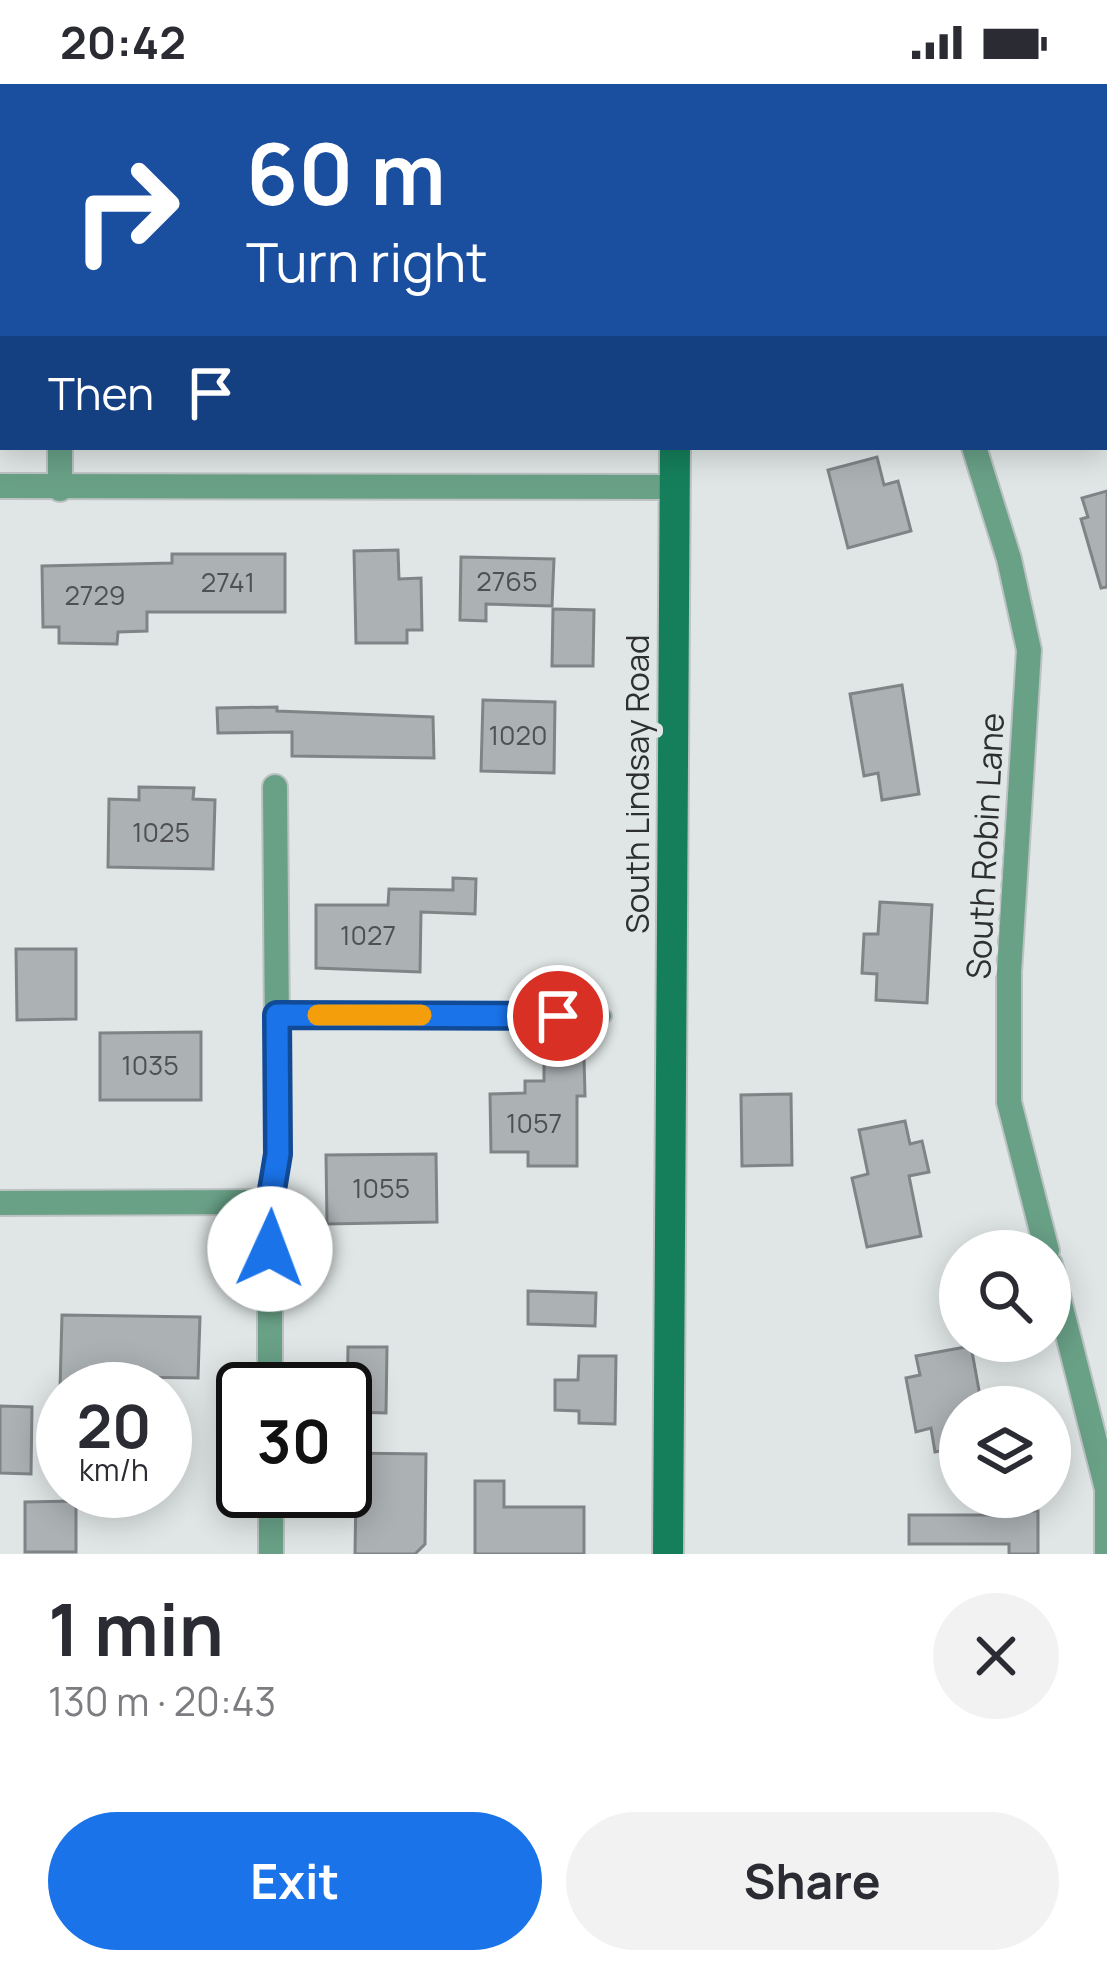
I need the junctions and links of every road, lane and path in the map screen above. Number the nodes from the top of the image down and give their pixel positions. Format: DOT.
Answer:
graph roads {
  1 [pos="60,450"];
  2 [pos="675,450"];
  3 [pos="975,450"];
  4 [pos="0,485"];
  5 [pos="674,488"];
  6 [pos="60,489"];
  7 [pos="275,788"];
  8 [pos="277,1015"];
  9 [pos="605,1016"];
  10 [pos="270,1202"];
  11 [pos="0,1203"];
  12 [pos="1042,1230"];
  13 [pos="1071,1347"];
  14 [pos="270,1362"];
  15 [pos="271,1518"];
  16 [pos="271,1554"];
  17 [pos="668,1554"];
  18 [pos="1107,1554"];
  1 -- 6 [label="street"];
  2 -- 5 [label="main road, South Lindsay Road"];
  3 -- 12 [label="street, South Robin Lane"];
  4 -- 6 [label="street"];
  5 -- 6 [label="street"];
  5 -- 17 [label="main road, South Lindsay Road"];
  7 -- 8 [label="street"];
  8 -- 9 [label="lane"];
  8 -- 10 [label="street"];
  10 -- 11 [label="street"];
  10 -- 14 [label="street"];
  13 -- 18 [label="street"];
  15 -- 16 [label="street"];
}
